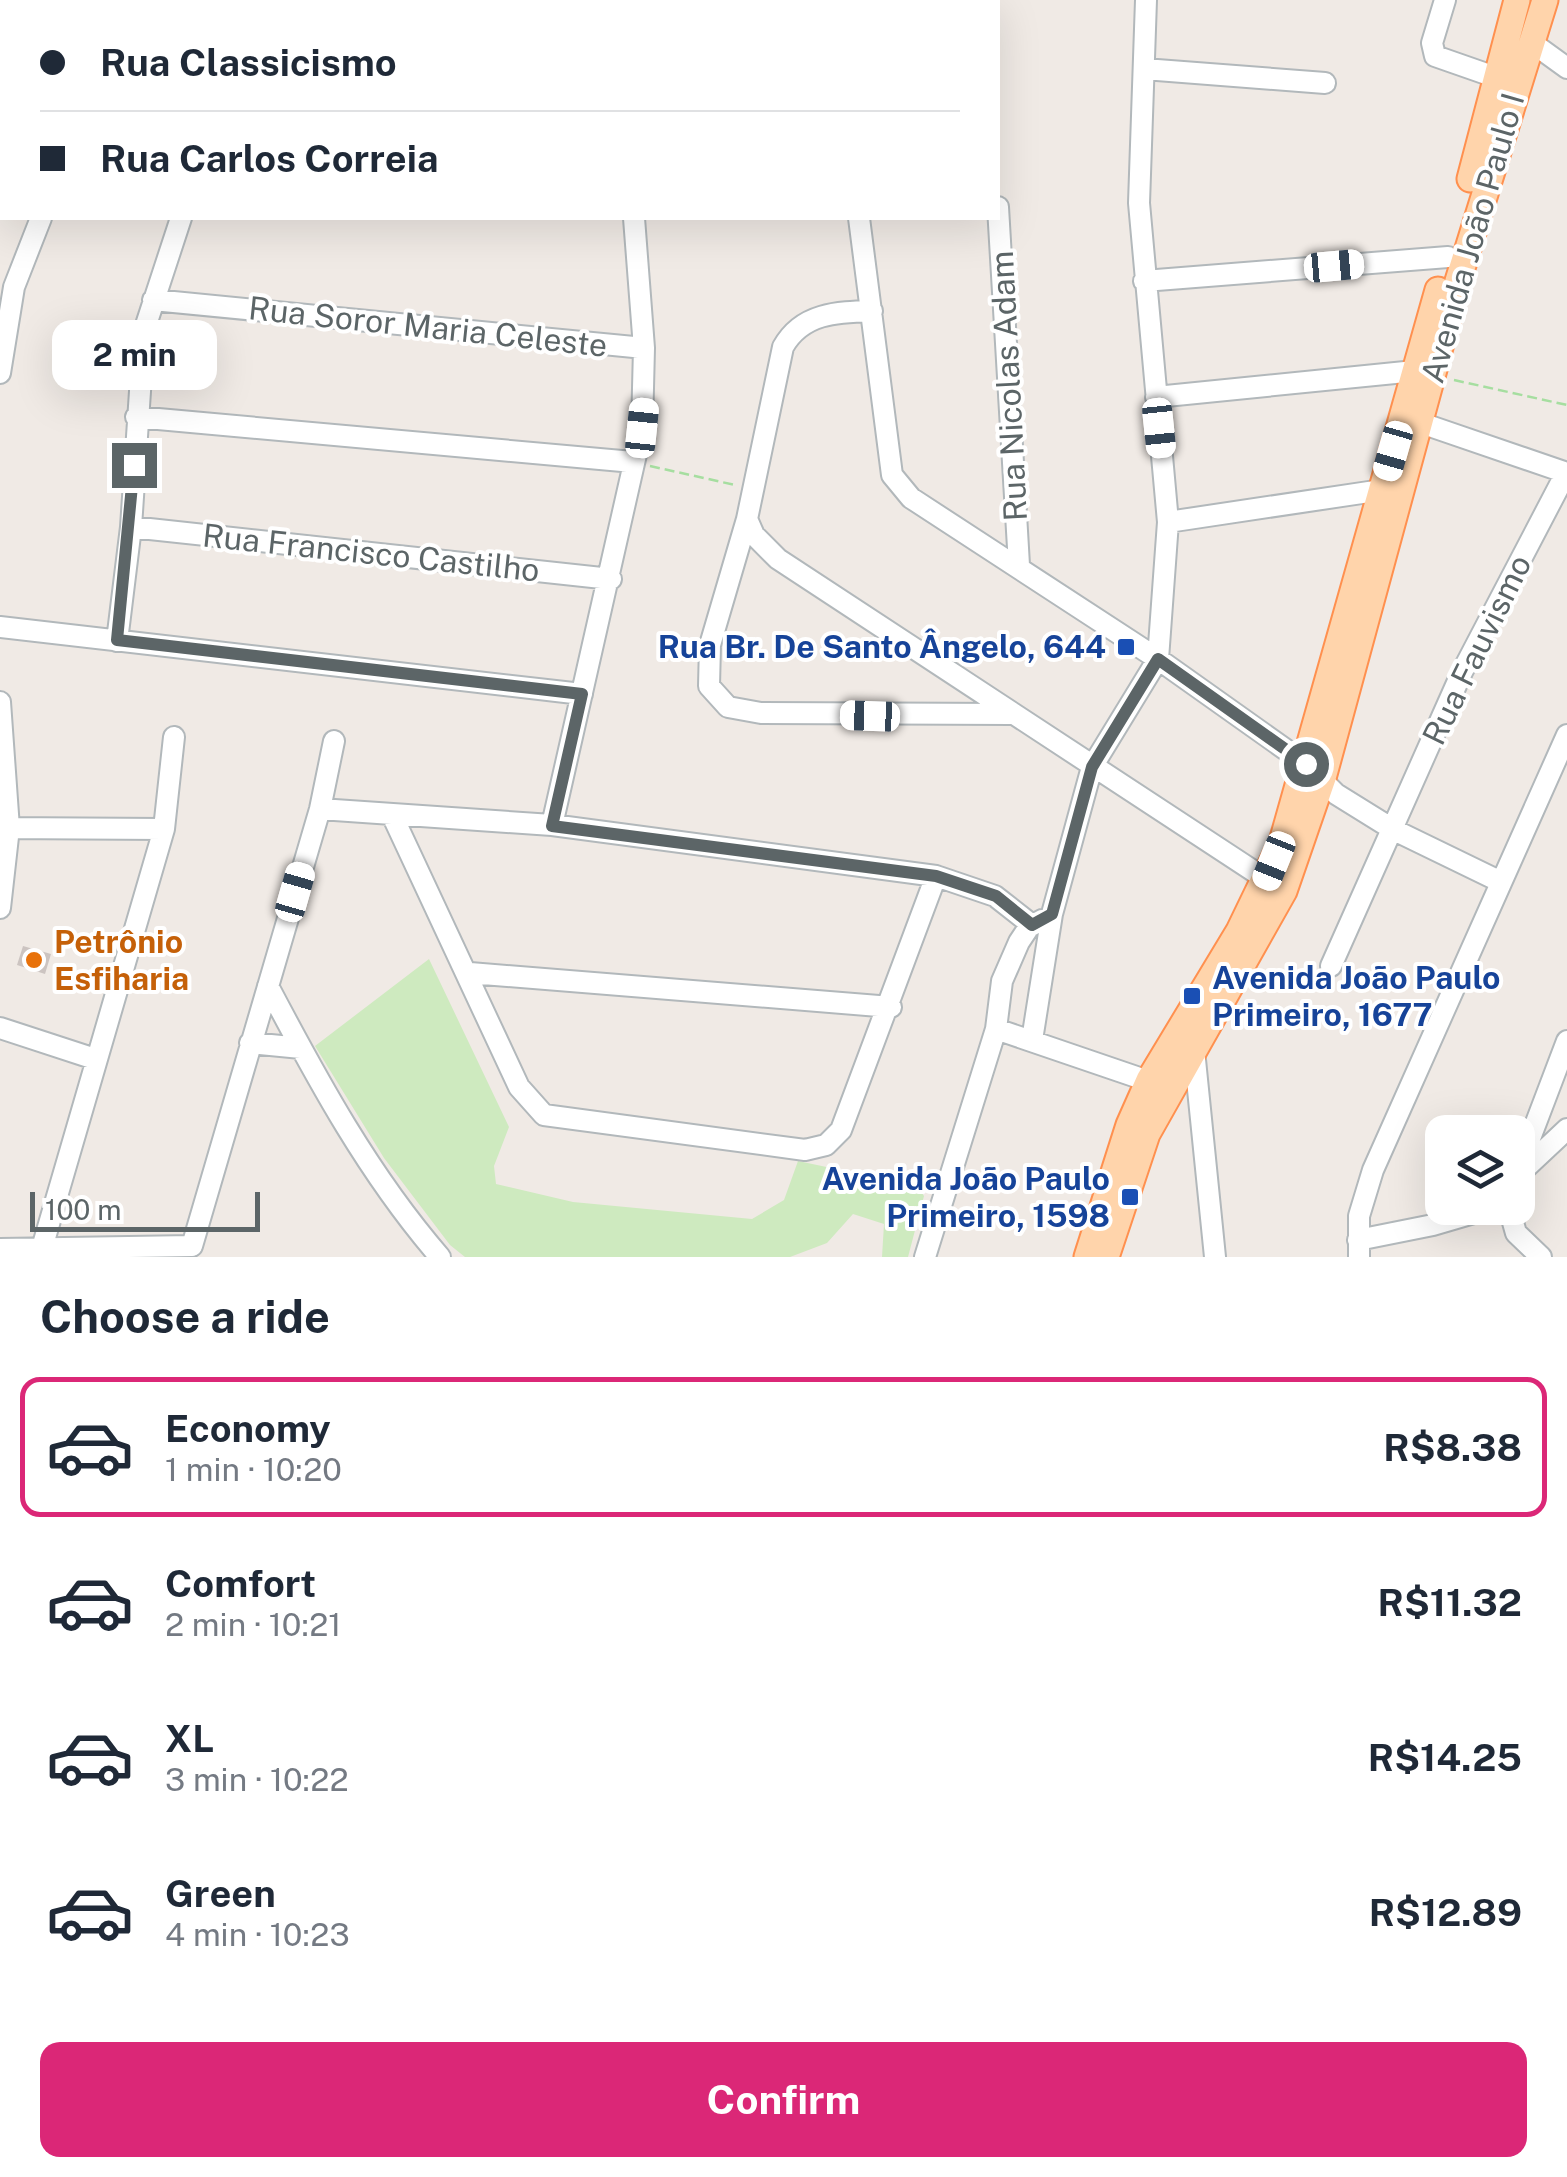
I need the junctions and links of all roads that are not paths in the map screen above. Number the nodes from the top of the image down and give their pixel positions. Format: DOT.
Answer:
graph roads {
  1 [pos="1146,0"];
  2 [pos="1445,0"];
  3 [pos="1517,0"];
  4 [pos="1541,1"];
  5 [pos="1531,42"];
  6 [pos="1567,68"];
  7 [pos="1144,69"];
  8 [pos="1498,78"];
  9 [pos="1325,83"];
  10 [pos="39,220"];
  11 [pos="179,220"];
  12 [pos="634,220"];
  13 [pos="859,220"];
  14 [pos="999,220"];
  15 [pos="1448,258"];
  16 [pos="1144,282"];
  17 [pos="7,287"];
  18 [pos="153,300"];
  19 [pos="872,311"];
  20 [pos="644,348"];
  21 [pos="0,373"];
  22 [pos="1424,373"];
  23 [pos="1156,397"];
  24 [pos="136,416"];
  25 [pos="1421,423"];
  26 [pos="635,462"];
  27 [pos="1567,473"];
  28 [pos="1382,490"];
  29 [pos="747,520"];
  30 [pos="1168,522"];
  31 [pos="131,527"];
  32 [pos="1020,565"];
  33 [pos="611,579"];
  34 [pos="0,627"];
  35 [pos="117,640"];
  36 [pos="1158,659"];
  37 [pos="582,694"];
  38 [pos="0,702"];
  39 [pos="1012,714"];
  40 [pos="1567,735"];
  41 [pos="174,737"];
  42 [pos="334,742"];
  43 [pos="1092,767"];
  44 [pos="1315,771"];
  45 [pos="320,809"];
  46 [pos="392,816"];
  47 [pos="552,826"];
  48 [pos="4,828"];
  49 [pos="164,828"];
  50 [pos="1394,830"];
  51 [pos="936,876"];
  52 [pos="1266,880"];
  53 [pos="1499,881"];
  54 [pos="0,908"];
  55 [pos="1052,914"];
  56 [pos="1032,925"];
  57 [pos="1246,960"];
  58 [pos="1331,966"];
  59 [pos="470,973"];
  60 [pos="268,986"];
  61 [pos="891,1007"];
  62 [pos="0,1028"];
  63 [pos="996,1029"];
  64 [pos="1032,1040"];
  65 [pos="1567,1041"];
  66 [pos="250,1042"];
  67 [pos="301,1048"];
  68 [pos="1194,1050"];
  69 [pos="96,1059"];
  70 [pos="1160,1085"];
  71 [pos="1535,1127"];
  72 [pos="1567,1129"];
  73 [pos="1535,1157"];
  74 [pos="1436,1225"];
  75 [pos="1514,1225"];
  76 [pos="42,1248"];
  77 [pos="0,1249"];
  78 [pos="1359,1249"];
  79 [pos="198,1252"];
  80 [pos="440,1257"];
  81 [pos="926,1257"];
  82 [pos="1087,1257"];
  83 [pos="1106,1257"];
  84 [pos="1215,1257"];
  85 [pos="1541,1257"];
  1 -- 7 [label="street"];
  2 -- 8 [label="street"];
  3 -- 8 [label="main road, Avenida João Paulo I"];
  4 -- 5 [label="main road, Avenida João Paulo I"];
  5 -- 6 [label="street"];
  5 -- 22 [label="main road, Avenida João Paulo I"];
  7 -- 9 [label="street"];
  7 -- 16 [label="street"];
  8 -- 15 [label="main road, Avenida João Paulo I"];
  10 -- 17 [label="street"];
  11 -- 18 [label="street"];
  12 -- 20 [label="street"];
  13 -- 19 [label="street"];
  14 -- 32 [label="street, Rua Nicolas Adam"];
  15 -- 16 [label="street"];
  15 -- 22 [label="main road, Avenida João Paulo I"];
  16 -- 23 [label="street"];
  17 -- 21 [label="street"];
  18 -- 20 [label="street, Rua Soror Maria Celeste"];
  18 -- 24 [label="street"];
  19 -- 29 [label="street"];
  19 -- 32 [label="street"];
  20 -- 26 [label="street"];
  22 -- 23 [label="street"];
  22 -- 25 [label="main road, Avenida João Paulo I"];
  22 -- 28 [label="main road, Avenida João Paulo I"];
  23 -- 30 [label="street"];
  24 -- 26 [label="street"];
  24 -- 31 [label="street"];
  25 -- 27 [label="street"];
  25 -- 44 [label="main road, Avenida João Paulo I"];
  26 -- 33 [label="street"];
  27 -- 50 [label="street, Rua Fauvismo"];
  28 -- 30 [label="street"];
  28 -- 44 [label="main road, Avenida João Paulo I"];
  29 -- 39 [label="street"];
  29 -- 39 [label="street"];
  30 -- 36 [label="street"];
  31 -- 33 [label="street, Rua Francisco Castilho"];
  31 -- 35 [label="street"];
  32 -- 36 [label="street"];
  33 -- 37 [label="street"];
  34 -- 35 [label="street"];
  35 -- 37 [label="street"];
  36 -- 43 [label="street"];
  36 -- 44 [label="street"];
  37 -- 47 [label="street"];
  38 -- 48 [label="street"];
  39 -- 43 [label="street"];
  40 -- 53 [label="street"];
  41 -- 49 [label="street"];
  42 -- 45 [label="street"];
  43 -- 52 [label="street"];
  43 -- 55 [label="street"];
  44 -- 50 [label="street"];
  44 -- 52 [label="main road, Avenida João Paulo I"];
  44 -- 57 [label="main road, Avenida João Paulo I"];
  45 -- 46 [label="street"];
  45 -- 60 [label="street"];
  46 -- 47 [label="street"];
  46 -- 59 [label="street"];
  47 -- 51 [label="street"];
  48 -- 49 [label="street"];
  48 -- 54 [label="street"];
  49 -- 69 [label="street"];
  50 -- 53 [label="street"];
  50 -- 58 [label="street, Rua Fauvismo"];
  51 -- 56 [label="street"];
  51 -- 61 [label="street"];
  52 -- 57 [label="main road"];
  52 -- 70 [label="main road, Avenida João Paulo I"];
  53 -- 78 [label="street"];
  55 -- 56 [label="street"];
  55 -- 64 [label="street"];
  56 -- 63 [label="street"];
  57 -- 68 [label="main road, Avenida João Paulo I"];
  59 -- 61 [label="street"];
  59 -- 61 [label="street"];
  60 -- 66 [label="street"];
  60 -- 67 [label="street"];
  62 -- 69 [label="street"];
  63 -- 64 [label="street"];
  63 -- 81 [label="street"];
  64 -- 70 [label="street"];
  65 -- 71 [label="street"];
  66 -- 67 [label="street"];
  66 -- 79 [label="street"];
  67 -- 80 [label="street"];
  68 -- 70 [label="main road, Avenida João Paulo I"];
  68 -- 84 [label="street"];
  69 -- 76 [label="street"];
  70 -- 82 [label="main road, Avenida João Paulo I"];
  70 -- 83 [label="main road, Avenida João Paulo I"];
  72 -- 73 [label="street"];
  74 -- 78 [label="street"];
  75 -- 85 [label="street"];
  76 -- 77 [label="street"];
  76 -- 79 [label="street"];
}
